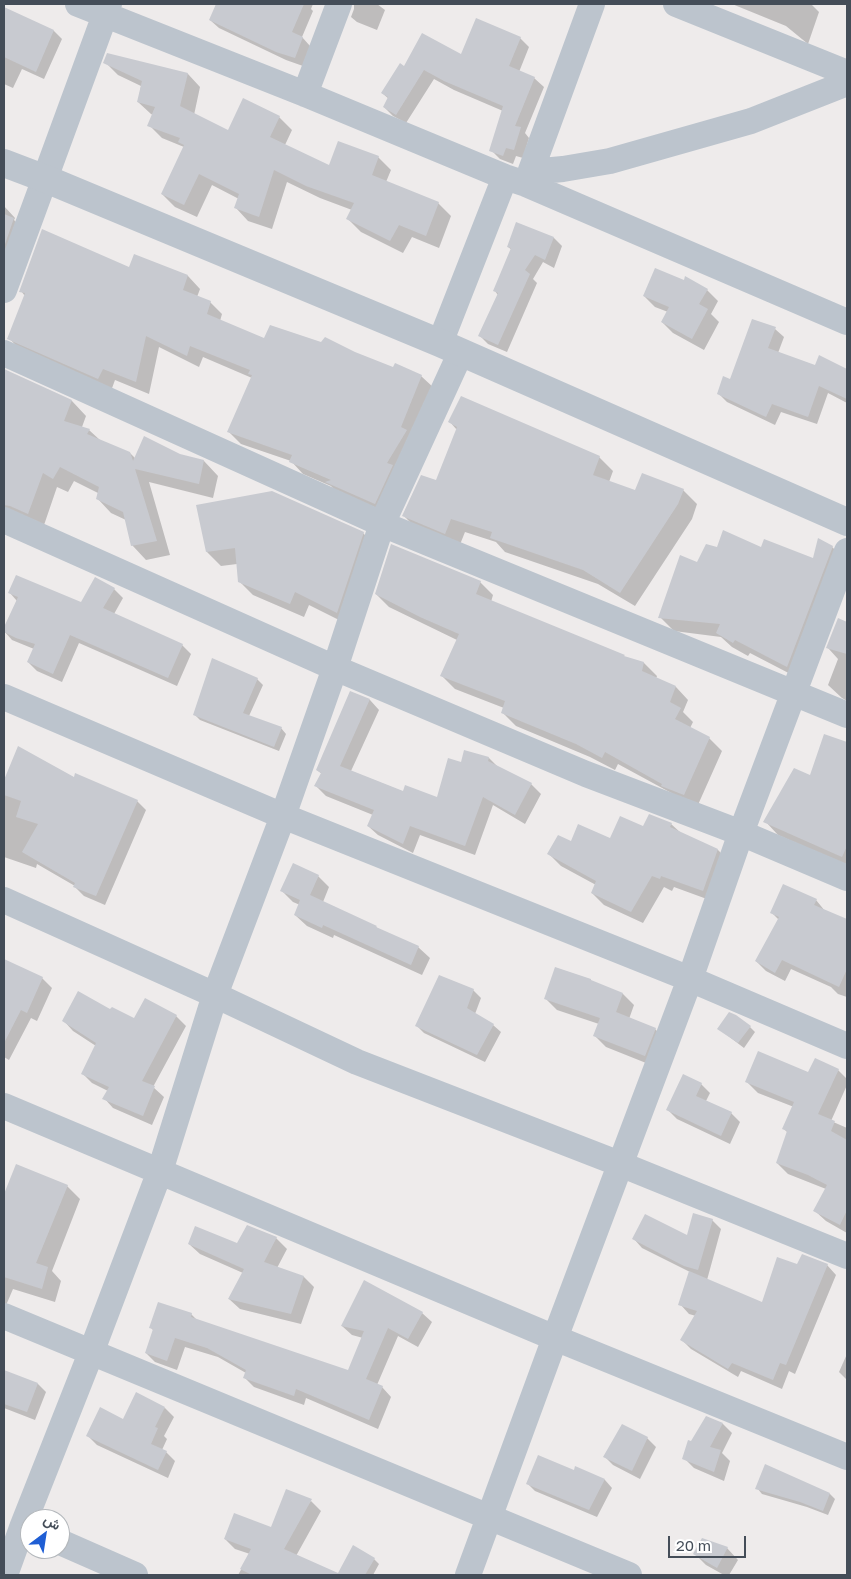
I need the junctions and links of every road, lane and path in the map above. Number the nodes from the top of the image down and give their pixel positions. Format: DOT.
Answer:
graph roads {
  1 [pos="78,4"];
  2 [pos="339,4"];
  3 [pos="592,4"];
  4 [pos="676,4"];
  5 [pos="107,9"];
  6 [pos="847,73"];
  7 [pos="847,83"];
  8 [pos="305,94"];
  9 [pos="4,163"];
  10 [pos="521,177"];
  11 [pos="46,179"];
  12 [pos="4,290"];
  13 [pos="847,322"];
  14 [pos="451,347"];
  15 [pos="4,352"];
  16 [pos="4,520"];
  17 [pos="847,522"];
  18 [pos="382,524"];
  19 [pos="847,551"];
  20 [pos="335,668"];
  21 [pos="794,693"];
  22 [pos="4,697"];
  23 [pos="847,715"];
  24 [pos="283,816"];
  25 [pos="742,832"];
  26 [pos="847,878"];
  27 [pos="4,900"];
  28 [pos="690,979"];
  29 [pos="215,995"];
  30 [pos="847,1046"];
  31 [pos="4,1106"];
  32 [pos="620,1164"];
  33 [pos="160,1171"];
  34 [pos="847,1256"];
  35 [pos="4,1316"];
  36 [pos="555,1338"];
  37 [pos="92,1353"];
  38 [pos="847,1457"];
  39 [pos="488,1518"];
  40 [pos="19,1524"];
  41 [pos="70,1546"];
  42 [pos="5,1575"];
  43 [pos="135,1575"];
  44 [pos="468,1575"];
  45 [pos="629,1575"];
  1 -- 5 [label="street"];
  2 -- 8 [label="street"];
  3 -- 10 [label="street"];
  4 -- 6 [label="street"];
  5 -- 8 [label="street"];
  5 -- 11 [label="street"];
  7 -- 10 [label="street"];
  8 -- 10 [label="street"];
  9 -- 11 [label="street"];
  10 -- 13 [label="street"];
  10 -- 14 [label="street"];
  11 -- 12 [label="street"];
  11 -- 14 [label="street"];
  14 -- 17 [label="street"];
  14 -- 18 [label="street"];
  15 -- 18 [label="street"];
  16 -- 20 [label="street"];
  18 -- 20 [label="street"];
  18 -- 21 [label="street"];
  19 -- 21 [label="street"];
  20 -- 24 [label="street"];
  20 -- 25 [label="street"];
  21 -- 23 [label="street"];
  21 -- 25 [label="street"];
  22 -- 24 [label="street"];
  24 -- 28 [label="street"];
  24 -- 29 [label="street"];
  25 -- 26 [label="street"];
  25 -- 28 [label="street"];
  27 -- 29 [label="street"];
  28 -- 30 [label="street"];
  28 -- 32 [label="street"];
  29 -- 32 [label="street"];
  29 -- 33 [label="street"];
  31 -- 33 [label="street"];
  32 -- 34 [label="street"];
  32 -- 36 [label="street"];
  33 -- 36 [label="street"];
  33 -- 37 [label="street"];
  35 -- 37 [label="street"];
  36 -- 38 [label="street"];
  36 -- 39 [label="street"];
  37 -- 39 [label="street"];
  37 -- 40 [label="street"];
  39 -- 44 [label="street"];
  39 -- 45 [label="street"];
  40 -- 42 [label="street"];
  41 -- 43 [label="street"];
}
